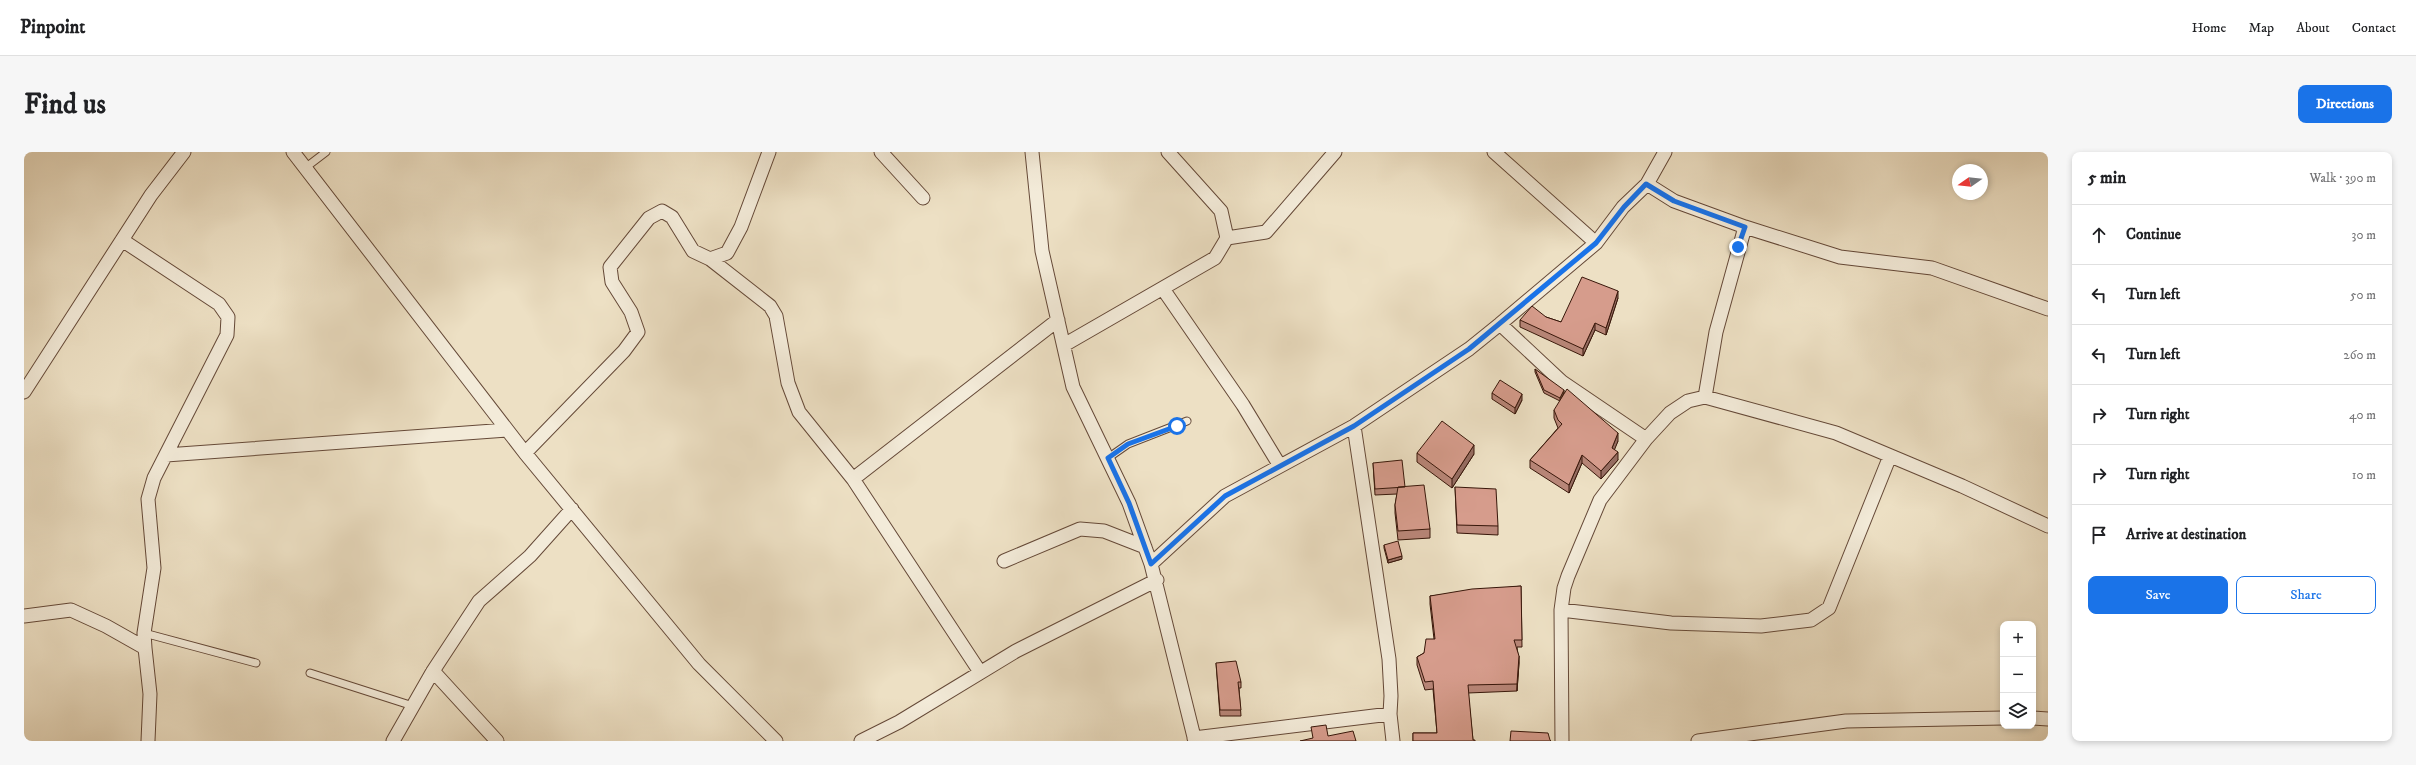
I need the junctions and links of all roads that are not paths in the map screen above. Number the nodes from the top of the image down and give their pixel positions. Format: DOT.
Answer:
graph roads {
  1 [pos="184,152"];
  2 [pos="293,152"];
  3 [pos="326,152"];
  4 [pos="769,152"];
  5 [pos="881,152"];
  6 [pos="1032,152"];
  7 [pos="1168,152"];
  8 [pos="1335,152"];
  9 [pos="1494,152"];
  10 [pos="1665,152"];
  11 [pos="305,168"];
  12 [pos="1646,184"];
  13 [pos="923,198"];
  14 [pos="1745,227"];
  15 [pos="1227,238"];
  16 [pos="122,240"];
  17 [pos="1596,243"];
  18 [pos="710,259"];
  19 [pos="1162,289"];
  20 [pos="2048,309"];
  21 [pos="1058,320"];
  22 [pos="1500,324"];
  23 [pos="1064,346"];
  24 [pos="24,392"];
  25 [pos="1705,397"];
  26 [pos="1187,421"];
  27 [pos="1354,426"];
  28 [pos="507,430"];
  29 [pos="1646,439"];
  30 [pos="525,452"];
  31 [pos="166,455"];
  32 [pos="1890,456"];
  33 [pos="1108,458"];
  34 [pos="1280,466"];
  35 [pos="853,479"];
  36 [pos="572,509"];
  37 [pos="2048,526"];
  38 [pos="1145,546"];
  39 [pos="1004,561"];
  40 [pos="1151,564"];
  41 [pos="1157,580"];
  42 [pos="1561,610"];
  43 [pos="24,616"];
  44 [pos="144,633"];
  45 [pos="145,648"];
  46 [pos="256,664"];
  47 [pos="433,671"];
  48 [pos="980,672"];
  49 [pos="310,673"];
  50 [pos="413,706"];
  51 [pos="1390,714"];
  52 [pos="2000,718"];
  53 [pos="2036,718"];
  54 [pos="2048,719"];
  55 [pos="774,740"];
  56 [pos="1194,740"];
  57 [pos="148,741"];
  58 [pos="393,741"];
  59 [pos="497,741"];
  60 [pos="861,741"];
  61 [pos="1393,741"];
  62 [pos="1562,741"];
  63 [pos="1698,741"];
  1 -- 16 [label="street"];
  2 -- 11 [label="street"];
  3 -- 11 [label="lane"];
  4 -- 18 [label="street"];
  5 -- 13 [label="street"];
  6 -- 21 [label="street"];
  7 -- 15 [label="street"];
  8 -- 15 [label="street"];
  9 -- 17 [label="street"];
  10 -- 12 [label="street"];
  11 -- 28 [label="street"];
  12 -- 14 [label="street"];
  12 -- 17 [label="street"];
  14 -- 20 [label="street"];
  14 -- 25 [label="street"];
  15 -- 19 [label="street"];
  16 -- 24 [label="street"];
  16 -- 31 [label="street"];
  17 -- 22 [label="street"];
  18 -- 30 [label="street"];
  18 -- 35 [label="street"];
  19 -- 23 [label="street"];
  19 -- 34 [label="street"];
  21 -- 23 [label="street"];
  21 -- 35 [label="street"];
  22 -- 27 [label="street"];
  22 -- 29 [label="street"];
  23 -- 33 [label="street"];
  25 -- 29 [label="street"];
  25 -- 32 [label="street"];
  26 -- 33 [label="lane"];
  27 -- 34 [label="street"];
  27 -- 51 [label="street"];
  28 -- 30 [label="street"];
  28 -- 31 [label="street"];
  29 -- 42 [label="street"];
  30 -- 36 [label="street"];
  31 -- 44 [label="street"];
  32 -- 37 [label="street"];
  32 -- 42 [label="street"];
  33 -- 38 [label="street"];
  34 -- 40 [label="street"];
  35 -- 48 [label="street"];
  36 -- 47 [label="street"];
  36 -- 55 [label="street"];
  38 -- 39 [label="street"];
  38 -- 40 [label="street"];
  40 -- 41 [label="street"];
  41 -- 48 [label="street"];
  41 -- 56 [label="street"];
  42 -- 62 [label="street"];
  43 -- 45 [label="street"];
  44 -- 45 [label="street"];
  44 -- 46 [label="lane"];
  45 -- 57 [label="street"];
  47 -- 50 [label="street"];
  47 -- 59 [label="street"];
  48 -- 60 [label="street"];
  49 -- 50 [label="lane"];
  50 -- 58 [label="street"];
  51 -- 56 [label="street"];
  51 -- 61 [label="street"];
  52 -- 63 [label="street"];
  53 -- 54 [label="street"];
}
